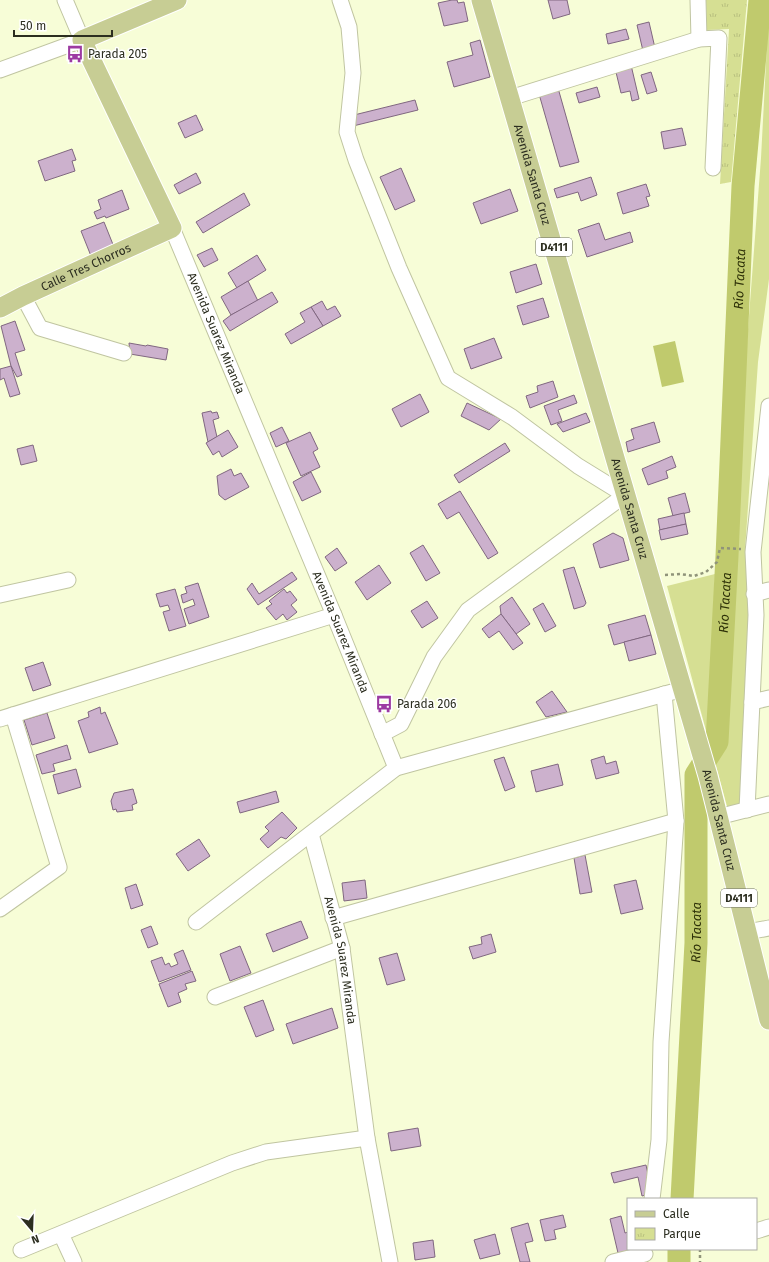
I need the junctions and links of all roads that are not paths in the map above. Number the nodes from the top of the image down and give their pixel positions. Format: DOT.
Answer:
graph roads {
  1 [pos="65,0"];
  2 [pos="177,0"];
  3 [pos="340,0"];
  4 [pos="481,0"];
  5 [pos="698,0"];
  6 [pos="699,39"];
  7 [pos="82,40"];
  8 [pos="0,70"];
  9 [pos="510,98"];
  10 [pos="713,168"];
  11 [pos="172,228"];
  12 [pos="23,296"];
  13 [pos="0,308"];
  14 [pos="124,353"];
  15 [pos="769,406"];
  16 [pos="625,495"];
  17 [pos="68,580"];
  18 [pos="769,590"];
  19 [pos="754,594"];
  20 [pos="0,595"];
  21 [pos="334,615"];
  22 [pos="683,689"];
  23 [pos="664,694"];
  24 [pos="769,698"];
  25 [pos="752,702"];
  26 [pos="6,717"];
  27 [pos="382,734"];
  28 [pos="396,768"];
  29 [pos="769,804"];
  30 [pos="747,810"];
  31 [pos="718,817"];
  32 [pos="676,822"];
  33 [pos="311,834"];
  34 [pos="0,909"];
  35 [pos="333,918"];
  36 [pos="196,922"];
  37 [pos="769,928"];
  38 [pos="747,932"];
  39 [pos="342,948"];
  40 [pos="215,997"];
  41 [pos="767,1001"];
  42 [pos="769,1020"];
  43 [pos="367,1138"];
  44 [pos="652,1198"];
  45 [pos="769,1227"];
  46 [pos="757,1231"];
  47 [pos="61,1234"];
  48 [pos="22,1250"];
  49 [pos="645,1255"];
  50 [pos="74,1262"];
  51 [pos="390,1262"];
  52 [pos="613,1262"];
  1 -- 7 [label="street, Avenida Suarez Miranda"];
  2 -- 7 [label="main road"];
  3 -- 16 [label="street"];
  4 -- 9 [label="main road, Avenida Santa Cruz / D4111"];
  5 -- 6 [label="street"];
  6 -- 9 [label="street"];
  6 -- 10 [label="street"];
  7 -- 8 [label="street"];
  7 -- 11 [label="main road, Avenida Suarez Miranda"];
  9 -- 16 [label="main road, Avenida Santa Cruz / D4111"];
  11 -- 12 [label="main road, Calle Tres Chorros"];
  11 -- 21 [label="street, Avenida Suarez Miranda"];
  12 -- 13 [label="main road, Calle Tres Chorros"];
  12 -- 14 [label="street"];
  15 -- 19 [label="street"];
  16 -- 22 [label="main road, Avenida Santa Cruz / D4111"];
  16 -- 27 [label="street"];
  17 -- 20 [label="street"];
  18 -- 19 [label="street"];
  19 -- 25 [label="street"];
  21 -- 26 [label="street"];
  21 -- 27 [label="street, Avenida Suarez Miranda"];
  22 -- 23 [label="street"];
  22 -- 31 [label="main road, Avenida Santa Cruz / D4111"];
  23 -- 28 [label="street"];
  23 -- 32 [label="street"];
  24 -- 25 [label="street"];
  25 -- 30 [label="street"];
  26 -- 34 [label="street"];
  27 -- 28 [label="street, Avenida Suarez Miranda"];
  28 -- 33 [label="street"];
  29 -- 30 [label="street"];
  30 -- 31 [label="street"];
  31 -- 38 [label="main road, Avenida Santa Cruz / D4111"];
  32 -- 35 [label="street"];
  32 -- 44 [label="street"];
  33 -- 35 [label="street, Avenida Suarez Miranda"];
  33 -- 36 [label="street"];
  35 -- 39 [label="street, Avenida Suarez Miranda"];
  37 -- 38 [label="street"];
  38 -- 41 [label="main road, Avenida Santa Cruz / D4111"];
  39 -- 40 [label="street"];
  39 -- 43 [label="street, Avenida Suarez Miranda"];
  41 -- 42 [label="main road, Avenida Santa Cruz / D4111"];
  43 -- 47 [label="street"];
  43 -- 51 [label="street, Avenida Suarez Miranda"];
  45 -- 46 [label="street"];
  47 -- 48 [label="street"];
  47 -- 50 [label="street"];
  49 -- 52 [label="street"];
}
